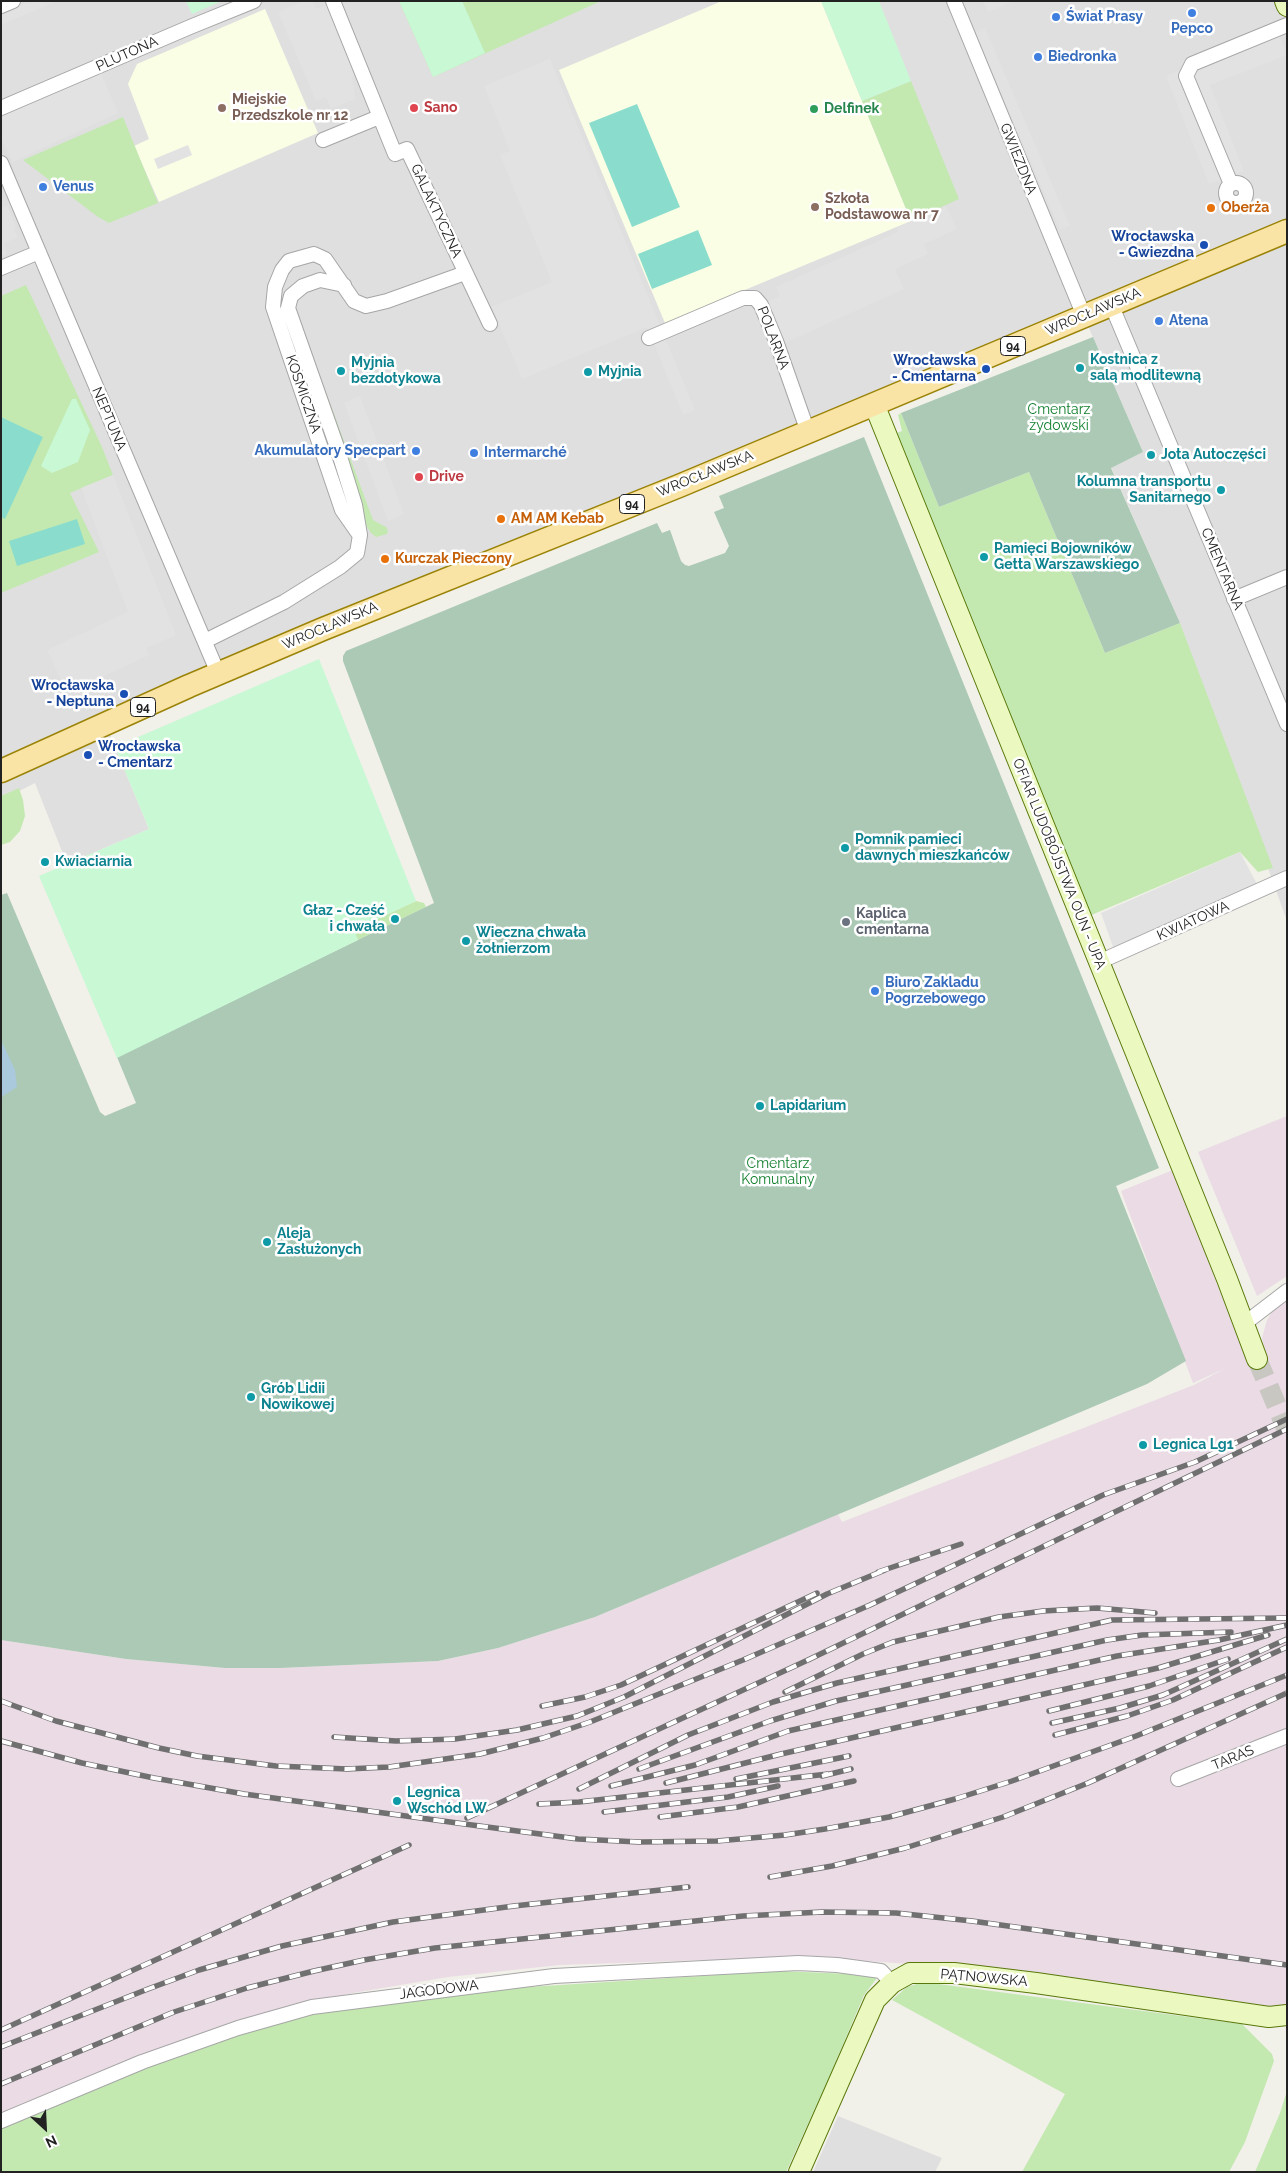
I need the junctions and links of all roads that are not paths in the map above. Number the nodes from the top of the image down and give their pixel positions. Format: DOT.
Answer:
graph roads {
  1 [pos="13,1"];
  2 [pos="254,1"];
  3 [pos="333,1"];
  4 [pos="954,1"];
  5 [pos="1285,1"];
  6 [pos="1,6"];
  7 [pos="1287,6"];
  8 [pos="1287,25"];
  9 [pos="1,108"];
  10 [pos="379,117"];
  11 [pos="323,140"];
  12 [pos="1,163"];
  13 [pos="1231,184"];
  14 [pos="1287,231"];
  15 [pos="39,252"];
  16 [pos="1,268"];
  17 [pos="465,273"];
  18 [pos="344,285"];
  19 [pos="1111,304"];
  20 [pos="1084,316"];
  21 [pos="490,324"];
  22 [pos="649,338"];
  23 [pos="874,404"];
  24 [pos="808,432"];
  25 [pos="360,535"];
  26 [pos="1287,577"];
  27 [pos="1234,599"];
  28 [pos="205,642"];
  29 [pos="218,673"];
  30 [pos="1287,724"];
  31 [pos="68,740"];
  32 [pos="1,757"];
  33 [pos="1,771"];
  34 [pos="1287,878"];
  35 [pos="1099,962"];
  36 [pos="1287,1291"];
  37 [pos="1244,1324"];
  38 [pos="1257,1359"];
  39 [pos="1287,1736"];
  40 [pos="1178,1780"];
  41 [pos="892,1982"];
  42 [pos="1287,2016"];
  43 [pos="1,2121"];
  44 [pos="799,2172"];
  1 -- 6 [label="street"];
  2 -- 9 [label="street, PLUTONA"];
  3 -- 10 [label="street, GALAKTYCZNA"];
  4 -- 20 [label="street, GWIEZDNA"];
  5 -- 7 [label="street"];
  8 -- 13 [label="street"];
  10 -- 11 [label="street"];
  10 -- 17 [label="street, GALAKTYCZNA"];
  12 -- 15 [label="street, NEPTUNA"];
  14 -- 19 [label="main road, WROCŁAWSKA / 94"];
  15 -- 16 [label="street"];
  15 -- 28 [label="street, NEPTUNA"];
  17 -- 18 [label="street, KOSMICZNA"];
  17 -- 21 [label="street, GALAKTYCZNA"];
  18 -- 25 [label="street"];
  18 -- 25 [label="street, KOSMICZNA"];
  19 -- 20 [label="main road, WROCŁAWSKA / 94"];
  19 -- 27 [label="street, CMENTARNA"];
  20 -- 23 [label="main road, WROCŁAWSKA / 94"];
  22 -- 24 [label="street, POLARNA"];
  23 -- 24 [label="main road, WROCŁAWSKA / 94"];
  23 -- 35 [label="street, OFIAR LUDOBÓJSTWA OUN - UPA"];
  24 -- 29 [label="main road, WROCŁAWSKA / 94"];
  25 -- 28 [label="street"];
  26 -- 27 [label="street"];
  27 -- 30 [label="street, CMENTARNA"];
  28 -- 29 [label="street, NEPTUNA"];
  29 -- 31 [label="main road, WROCŁAWSKA / 94"];
  31 -- 32 [label="main road, WROCŁAWSKA / 94"];
  31 -- 33 [label="main road, WROCŁAWSKA / 94"];
  34 -- 35 [label="street, KWIATOWA"];
  35 -- 37 [label="street, OFIAR LUDOBÓJSTWA OUN - UPA"];
  36 -- 37 [label="street"];
  37 -- 38 [label="street"];
  39 -- 40 [label="street, TARAS"];
  41 -- 42 [label="street, PĄTNOWSKA"];
  41 -- 43 [label="street, JAGODOWA"];
  41 -- 44 [label="street, PĄTNOWSKA"];
}
